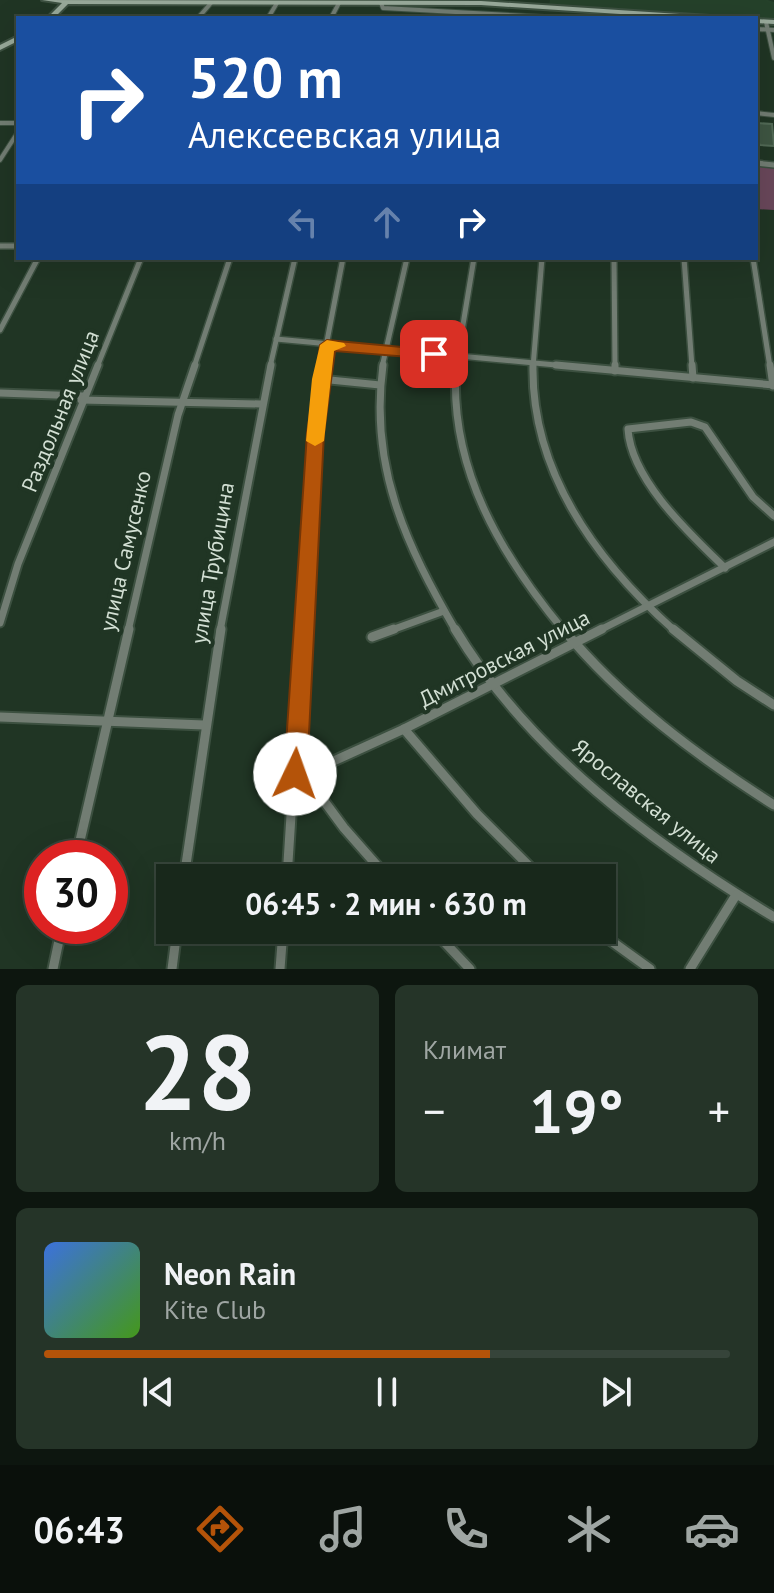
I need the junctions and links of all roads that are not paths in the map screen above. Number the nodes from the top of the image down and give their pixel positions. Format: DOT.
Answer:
graph roads {
  1 [pos="45,0"];
  2 [pos="68,1"];
  3 [pos="211,3"];
  4 [pos="277,3"];
  5 [pos="339,3"];
  6 [pos="382,5"];
  7 [pos="529,6"];
  8 [pos="569,8"];
  9 [pos="420,10"];
  10 [pos="52,16"];
  11 [pos="200,16"];
  12 [pos="269,16"];
  13 [pos="332,16"];
  14 [pos="378,16"];
  15 [pos="418,16"];
  16 [pos="527,16"];
  17 [pos="566,16"];
  18 [pos="682,16"];
  19 [pos="770,26"];
  20 [pos="774,58"];
  21 [pos="16,135"];
  22 [pos="0,160"];
  23 [pos="37,260"];
  24 [pos="140,260"];
  25 [pos="229,260"];
  26 [pos="295,260"];
  27 [pos="343,260"];
  28 [pos="407,260"];
  29 [pos="474,260"];
  30 [pos="542,260"];
  31 [pos="614,260"];
  32 [pos="684,260"];
  33 [pos="753,260"];
  34 [pos="0,330"];
  35 [pos="276,339"];
  36 [pos="327,345"];
  37 [pos="385,350"];
  38 [pos="458,356"];
  39 [pos="533,364"];
  40 [pos="615,371"];
  41 [pos="693,378"];
  42 [pos="320,379"];
  43 [pos="380,385"];
  44 [pos="774,387"];
  45 [pos="0,393"];
  46 [pos="82,398"];
  47 [pos="182,402"];
  48 [pos="261,404"];
  49 [pos="774,516"];
  50 [pos="774,542"];
  51 [pos="725,568"];
  52 [pos="651,606"];
  53 [pos="444,611"];
  54 [pos="0,623"];
  55 [pos="372,637"];
  56 [pos="573,641"];
  57 [pos="493,685"];
  58 [pos="774,705"];
  59 [pos="0,717"];
  60 [pos="106,720"];
  61 [pos="204,725"];
  62 [pos="404,729"];
  63 [pos="296,763"];
  64 [pos="327,764"];
  65 [pos="312,784"];
  66 [pos="774,805"];
  67 [pos="80,840"];
  68 [pos="186,864"];
  69 [pos="288,864"];
  70 [pos="376,864"];
  71 [pos="527,864"];
  72 [pos="736,895"];
  73 [pos="774,917"];
  74 [pos="58,944"];
  75 [pos="175,944"];
  76 [pos="282,944"];
  77 [pos="446,944"];
  78 [pos="615,944"];
  79 [pos="53,969"];
  80 [pos="172,969"];
  81 [pos="280,969"];
  82 [pos="470,969"];
  83 [pos="650,969"];
  84 [pos="690,969"];
  1 -- 2 [label="main road"];
  2 -- 3 [label="main road"];
  2 -- 10 [label="main road"];
  3 -- 4 [label="main road"];
  3 -- 11 [label="street"];
  4 -- 5 [label="main road"];
  4 -- 12 [label="street"];
  5 -- 6 [label="main road"];
  5 -- 13 [label="street"];
  6 -- 7 [label="main road"];
  6 -- 9 [label="street"];
  6 -- 14 [label="street"];
  7 -- 8 [label="main road"];
  7 -- 16 [label="street"];
  8 -- 17 [label="street"];
  8 -- 18 [label="main road"];
  9 -- 15 [label="street"];
  9 -- 16 [label="street"];
  19 -- 20 [label="street"];
  21 -- 22 [label="street"];
  23 -- 34 [label="street"];
  24 -- 46 [label="street, Раздольная улица"];
  25 -- 47 [label="street, улица Самусенко"];
  26 -- 35 [label="street, улица Трубицина"];
  27 -- 36 [label="street"];
  28 -- 37 [label="street, Ярославская улица"];
  29 -- 38 [label="street"];
  30 -- 39 [label="street"];
  31 -- 40 [label="street"];
  32 -- 41 [label="street"];
  33 -- 44 [label="street"];
  35 -- 36 [label="street"];
  35 -- 48 [label="street, улица Трубицина"];
  36 -- 37 [label="street"];
  36 -- 42 [label="street"];
  37 -- 38 [label="street"];
  37 -- 43 [label="street, Ярославская улица"];
  38 -- 39 [label="street"];
  38 -- 56 [label="street"];
  39 -- 40 [label="street"];
  39 -- 52 [label="street"];
  40 -- 41 [label="street"];
  41 -- 44 [label="street"];
  42 -- 43 [label="street"];
  42 -- 63 [label="street"];
  43 -- 53 [label="street, Ярославская улица"];
  45 -- 46 [label="street"];
  46 -- 47 [label="street"];
  46 -- 54 [label="street, Раздольная улица"];
  47 -- 48 [label="street"];
  47 -- 60 [label="street, улица Самусенко"];
  48 -- 61 [label="street, улица Трубицина"];
  49 -- 51 [label="street"];
  50 -- 51 [label="street, Дмитровская улица"];
  51 -- 52 [label="street, Дмитровская улица"];
  52 -- 56 [label="street, Дмитровская улица"];
  52 -- 58 [label="street"];
  53 -- 55 [label="street"];
  53 -- 57 [label="street, Ярославская улица"];
  56 -- 57 [label="street, Дмитровская улица"];
  56 -- 66 [label="street"];
  57 -- 62 [label="street, Дмитровская улица"];
  57 -- 72 [label="street, Ярославская улица"];
  59 -- 60 [label="street"];
  60 -- 61 [label="street"];
  60 -- 67 [label="street, улица Самусенко"];
  61 -- 68 [label="street, улица Трубицина"];
  62 -- 64 [label="street, Дмитровская улица"];
  62 -- 71 [label="street"];
  63 -- 64 [label="street, Дмитровская улица"];
  63 -- 65 [label="street"];
  63 -- 69 [label="street"];
  64 -- 65 [label="street"];
  65 -- 70 [label="street"];
  72 -- 73 [label="street, Ярославская улица"];
  72 -- 84 [label="street"];
  74 -- 79 [label="street"];
  75 -- 80 [label="street"];
  76 -- 81 [label="street"];
  77 -- 82 [label="street"];
  78 -- 83 [label="street"];
}
